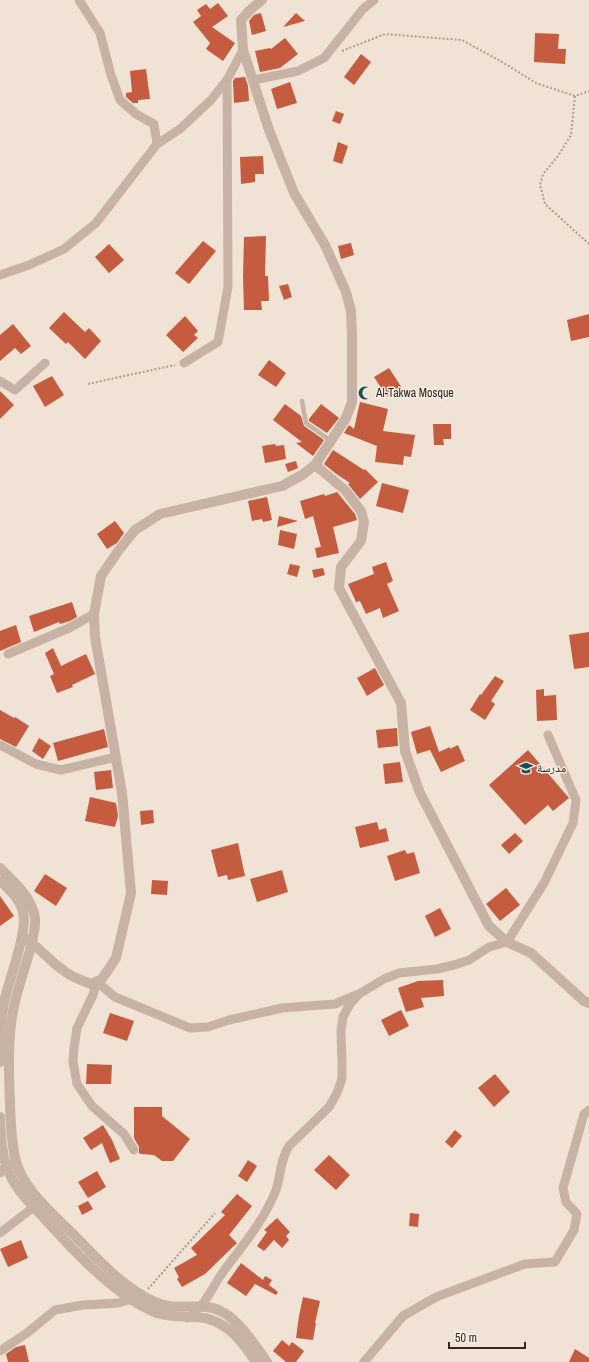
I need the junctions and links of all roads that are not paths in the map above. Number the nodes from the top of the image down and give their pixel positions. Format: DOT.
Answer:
graph roads {
  1 [pos="79,0"];
  2 [pos="262,0"];
  3 [pos="374,0"];
  4 [pos="243,50"];
  5 [pos="227,80"];
  6 [pos="253,80"];
  7 [pos="157,144"];
  8 [pos="0,275"];
  9 [pos="45,363"];
  10 [pos="184,363"];
  11 [pos="0,381"];
  12 [pos="302,401"];
  13 [pos="331,441"];
  14 [pos="315,465"];
  15 [pos="94,614"];
  16 [pos="8,654"];
  17 [pos="548,735"];
  18 [pos="0,745"];
  19 [pos="116,757"];
  20 [pos="0,868"];
  21 [pos="0,881"];
  22 [pos="22,937"];
  23 [pos="32,942"];
  24 [pos="507,942"];
  25 [pos="97,982"];
  26 [pos="359,994"];
  27 [pos="589,1003"];
  28 [pos="0,1062"];
  29 [pos="589,1110"];
  30 [pos="0,1117"];
  31 [pos="134,1150"];
  32 [pos="16,1162"];
  33 [pos="3,1170"];
  34 [pos="38,1204"];
  35 [pos="0,1233"];
  36 [pos="143,1295"];
  37 [pos="132,1299"];
  38 [pos="201,1307"];
  39 [pos="187,1318"];
  40 [pos="0,1351"];
  41 [pos="256,1362"];
  42 [pos="267,1362"];
  43 [pos="364,1362"];
  1 -- 7 [label="street"];
  2 -- 4 [label="street"];
  3 -- 6 [label="street"];
  4 -- 5 [label="street"];
  4 -- 6 [label="street"];
  5 -- 7 [label="street"];
  5 -- 10 [label="street"];
  6 -- 13 [label="street"];
  7 -- 8 [label="street"];
  9 -- 11 [label="street"];
  12 -- 13 [label="lane"];
  13 -- 14 [label="street"];
  14 -- 15 [label="street"];
  14 -- 24 [label="street"];
  15 -- 16 [label="street"];
  15 -- 19 [label="street"];
  17 -- 24 [label="street"];
  18 -- 19 [label="street"];
  19 -- 25 [label="street"];
  20 -- 23 [label="street"];
  21 -- 22 [label="street"];
  22 -- 23 [label="street"];
  22 -- 28 [label="street"];
  23 -- 25 [label="street"];
  23 -- 32 [label="street"];
  24 -- 26 [label="street"];
  24 -- 27 [label="street"];
  25 -- 26 [label="street"];
  25 -- 31 [label="street"];
  26 -- 38 [label="street"];
  29 -- 43 [label="street"];
  30 -- 33 [label="street"];
  32 -- 33 [label="street"];
  32 -- 34 [label="street"];
  33 -- 34 [label="street"];
  34 -- 35 [label="street"];
  34 -- 36 [label="street"];
  34 -- 37 [label="street"];
  36 -- 37 [label="street"];
  36 -- 38 [label="street"];
  37 -- 39 [label="street"];
  37 -- 40 [label="street"];
  38 -- 39 [label="street"];
  38 -- 42 [label="street"];
  39 -- 41 [label="street"];
}
